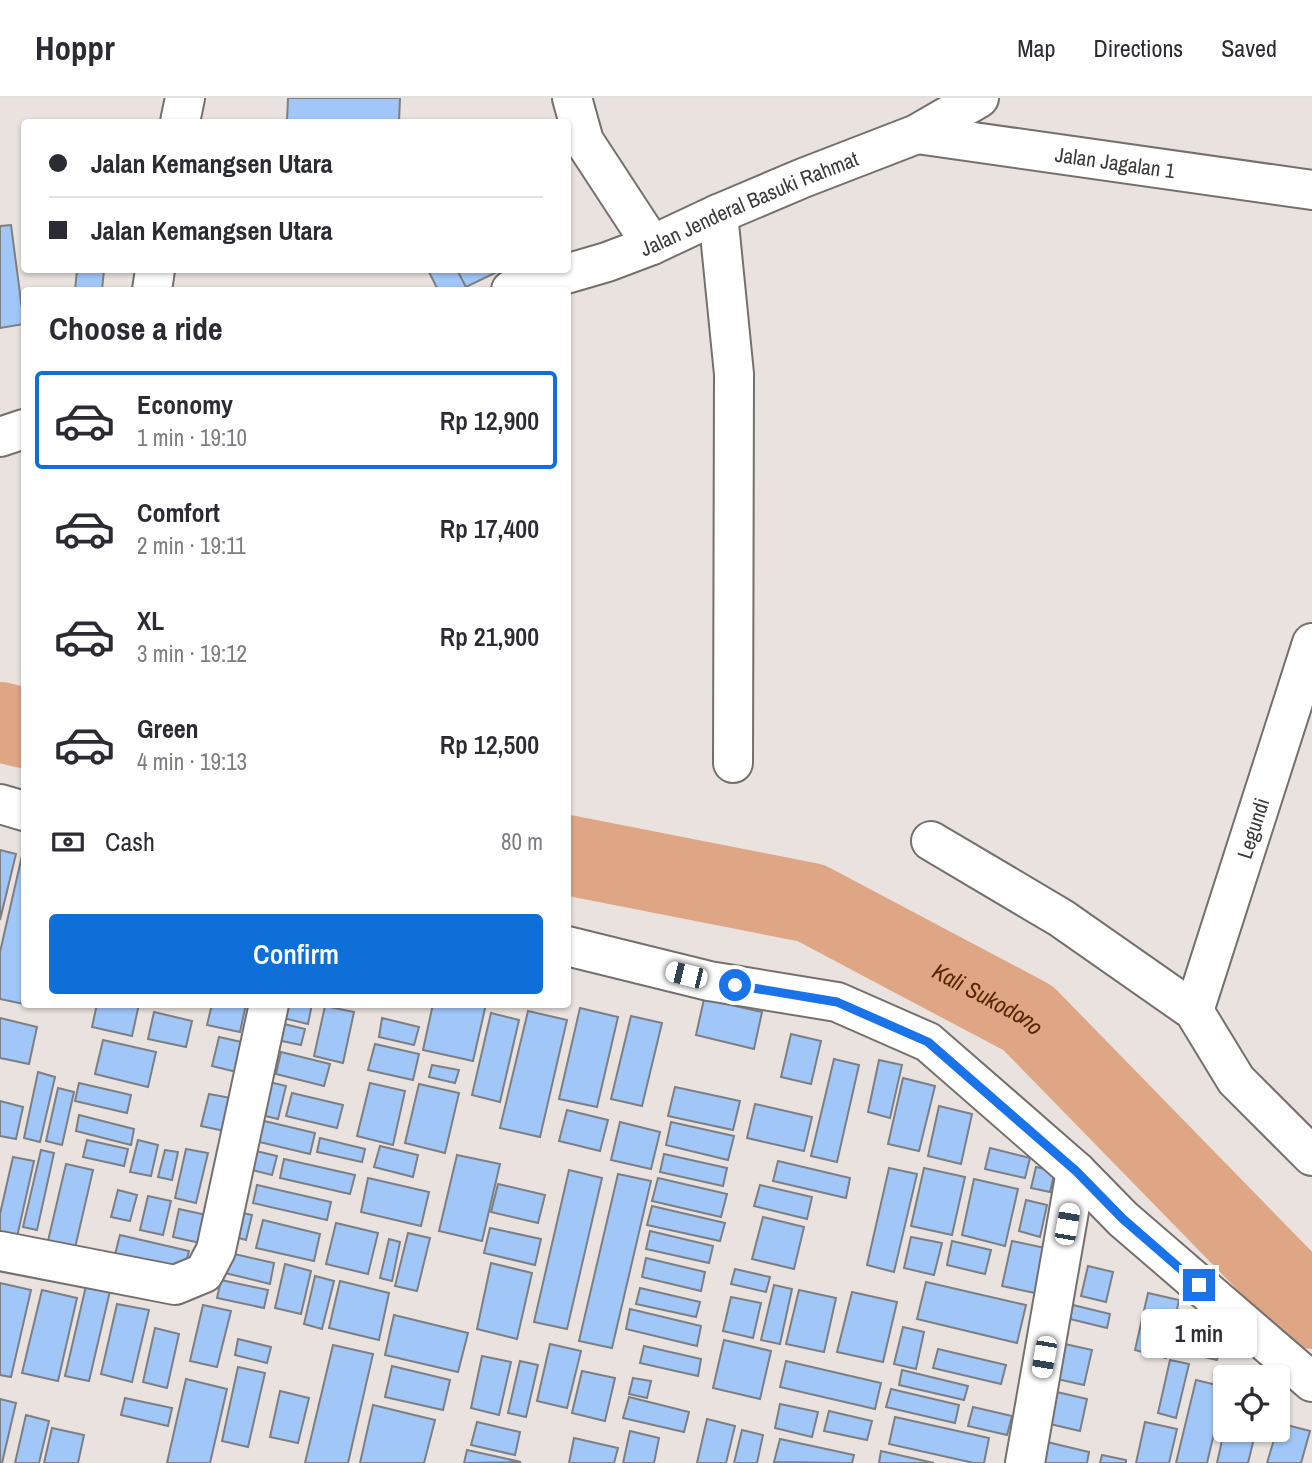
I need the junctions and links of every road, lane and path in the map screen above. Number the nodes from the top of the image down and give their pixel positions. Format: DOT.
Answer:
graph roads {
  1 [pos="185,98"];
  2 [pos="572,98"];
  3 [pos="979,98"];
  4 [pos="181,119"];
  5 [pos="917,134"];
  6 [pos="1312,190"];
  7 [pos="718,214"];
  8 [pos="652,245"];
  9 [pos="571,272"];
  10 [pos="569,273"];
  11 [pos="521,287"];
  12 [pos="21,430"];
  13 [pos="0,437"];
  14 [pos="1312,643"];
  15 [pos="733,763"];
  16 [pos="0,804"];
  17 [pos="21,810"];
  18 [pos="932,841"];
  19 [pos="571,947"];
  20 [pos="269,1008"];
  21 [pos="1194,1011"];
  22 [pos="1312,1156"];
  23 [pos="1076,1171"];
  24 [pos="0,1251"];
  25 [pos="1312,1382"];
  26 [pos="1025,1463"];
  1 -- 4 [label="street"];
  2 -- 8 [label="street"];
  3 -- 5 [label="street, Jalan Jenderal Basuki Rahmat"];
  5 -- 6 [label="street, Jalan Jagalan 1"];
  5 -- 7 [label="street, Jalan Jenderal Basuki Rahmat"];
  7 -- 8 [label="street, Jalan Jenderal Basuki Rahmat"];
  7 -- 15 [label="street"];
  8 -- 9 [label="street, Jalan Jenderal Basuki Rahmat"];
  10 -- 11 [label="street, Jalan Jenderal Basuki Rahmat"];
  12 -- 13 [label="street"];
  14 -- 21 [label="street, Legundi"];
  16 -- 17 [label="street"];
  18 -- 21 [label="street"];
  19 -- 23 [label="street"];
  20 -- 24 [label="street"];
  21 -- 22 [label="street"];
  23 -- 25 [label="street"];
  23 -- 26 [label="street"];
}
